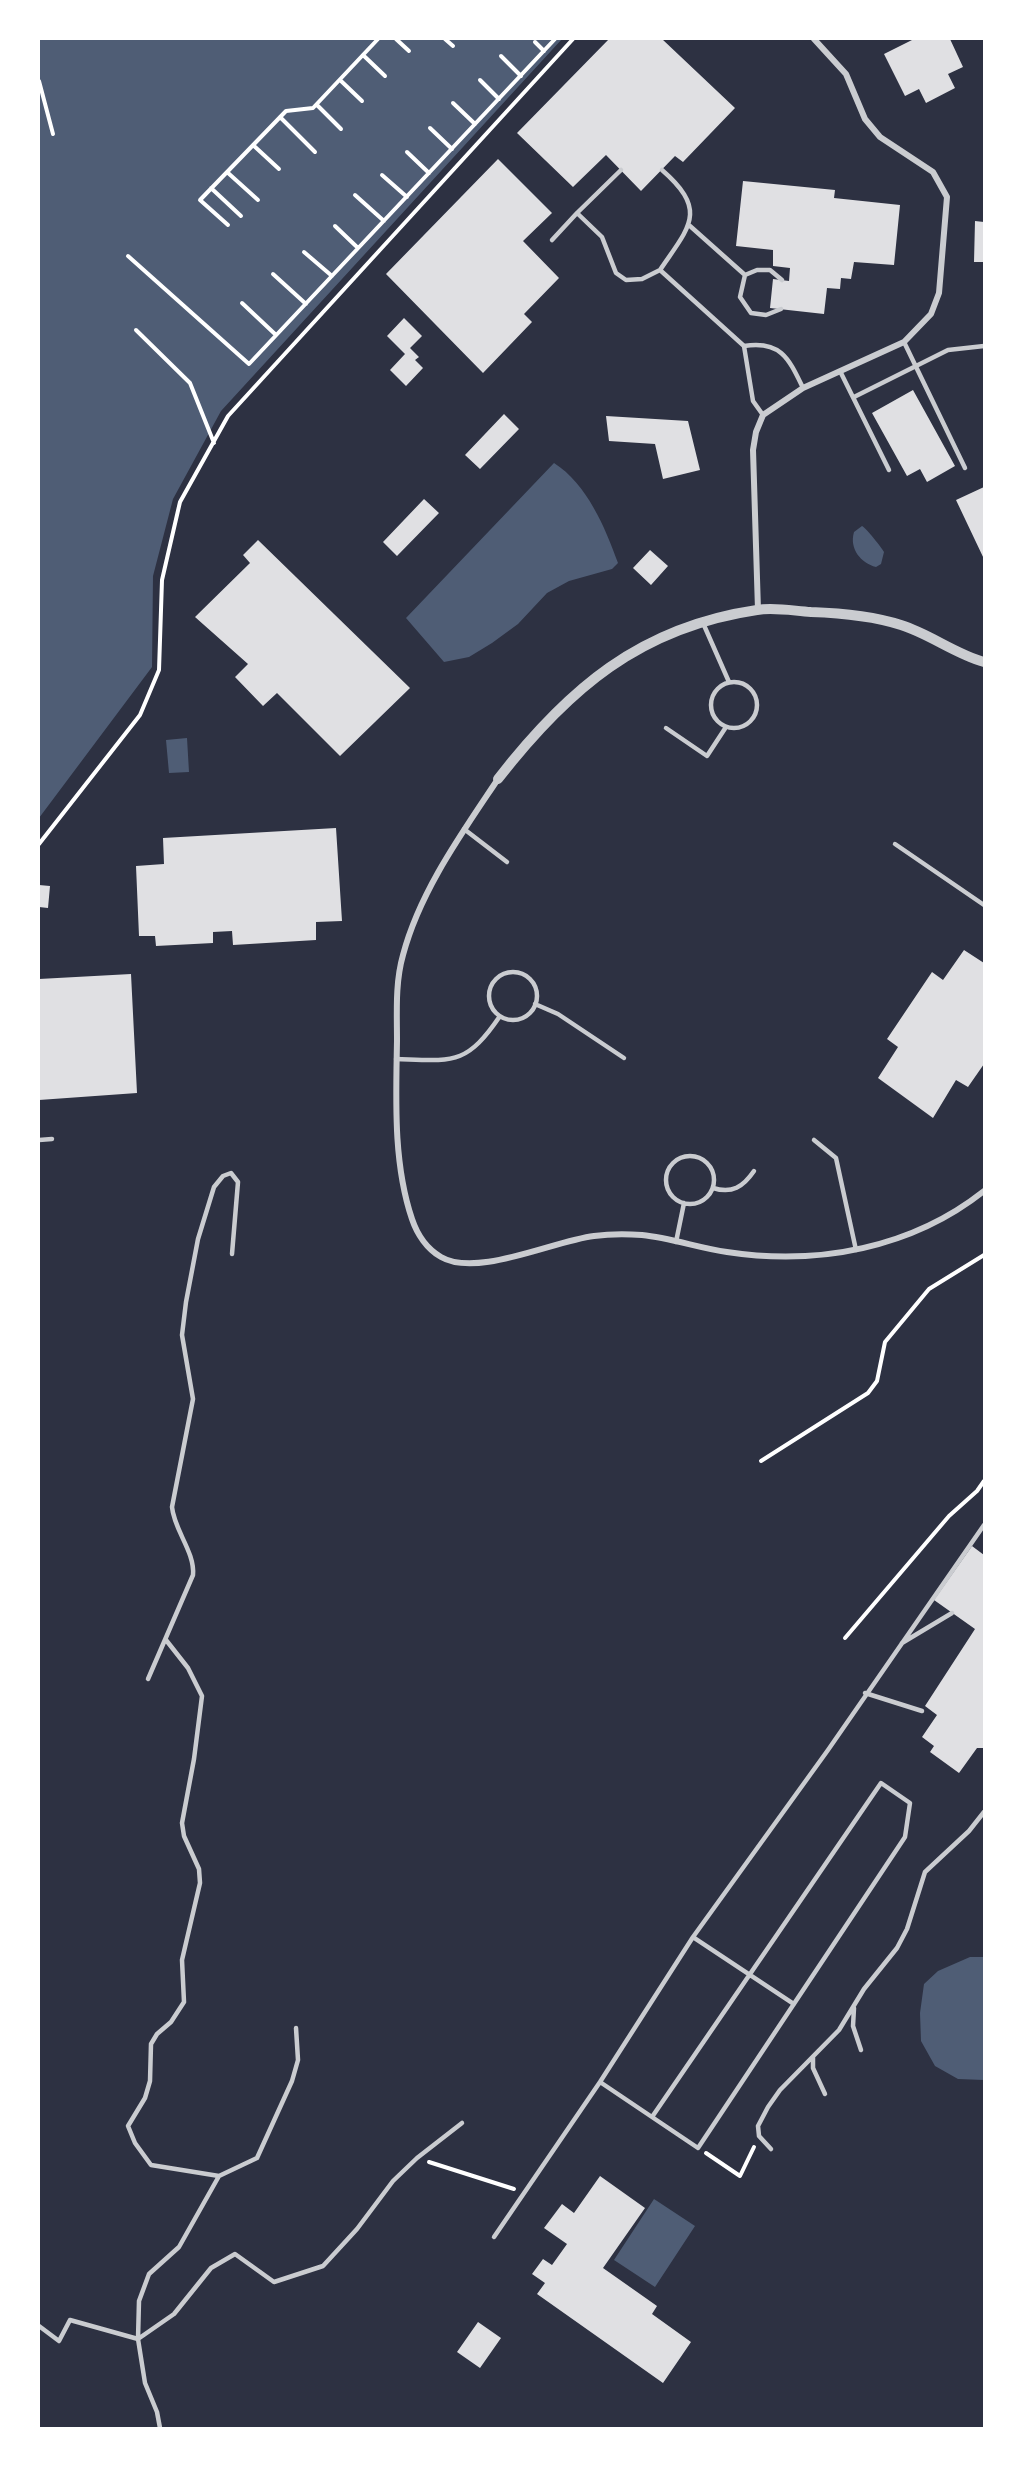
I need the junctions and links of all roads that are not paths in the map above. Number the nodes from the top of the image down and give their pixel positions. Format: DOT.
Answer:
graph roads {
  1 [pos="814,39"];
  2 [pos="621,170"];
  3 [pos="662,170"];
  4 [pos="577,213"];
  5 [pos="690,225"];
  6 [pos="552,240"];
  7 [pos="660,270"];
  8 [pos="745,275"];
  9 [pos="782,280"];
  10 [pos="781,309"];
  11 [pos="904,342"];
  12 [pos="744,346"];
  13 [pos="984,346"];
  14 [pos="915,365"];
  15 [pos="840,371"];
  16 [pos="803,388"];
  17 [pos="854,397"];
  18 [pos="763,415"];
  19 [pos="965,468"];
  20 [pos="890,470"];
  21 [pos="758,609"];
  22 [pos="703,623"];
  23 [pos="984,662"];
  24 [pos="729,682"];
  25 [pos="726,727"];
  26 [pos="666,728"];
  27 [pos="498,779"];
  28 [pos="464,830"];
  29 [pos="895,844"];
  30 [pos="507,862"];
  31 [pos="984,905"];
  32 [pos="535,1004"];
  33 [pos="500,1016"];
  34 [pos="624,1058"];
  35 [pos="396,1059"];
  36 [pos="52,1138"];
  37 [pos="39,1140"];
  38 [pos="814,1140"];
  39 [pos="754,1171"];
  40 [pos="713,1188"];
  41 [pos="984,1191"];
  42 [pos="684,1203"];
  43 [pos="676,1242"];
  44 [pos="856,1251"];
  45 [pos="232,1254"];
  46 [pos="984,1525"];
  47 [pos="952,1613"];
  48 [pos="166,1640"];
  49 [pos="900,1644"];
  50 [pos="148,1679"];
  51 [pos="866,1693"];
  52 [pos="922,1711"];
  53 [pos="984,1812"];
  54 [pos="693,1937"];
  55 [pos="749,1973"];
  56 [pos="794,2004"];
  57 [pos="854,2008"];
  58 [pos="296,2028"];
  59 [pos="861,2050"];
  60 [pos="813,2057"];
  61 [pos="600,2082"];
  62 [pos="825,2094"];
  63 [pos="652,2117"];
  64 [pos="462,2123"];
  65 [pos="771,2149"];
  66 [pos="219,2176"];
  67 [pos="494,2237"];
  68 [pos="39,2325"];
  69 [pos="138,2340"];
  70 [pos="160,2428"];
  1 -- 11 [label="street"];
  2 -- 4 [label="lane"];
  3 -- 5 [label="lane"];
  4 -- 6 [label="lane"];
  4 -- 7 [label="lane"];
  5 -- 7 [label="lane"];
  5 -- 8 [label="lane"];
  7 -- 12 [label="lane"];
  8 -- 9 [label="lane"];
  8 -- 10 [label="lane"];
  11 -- 14 [label="lane"];
  11 -- 15 [label="street"];
  12 -- 16 [label="lane"];
  12 -- 18 [label="lane"];
  13 -- 14 [label="lane"];
  14 -- 17 [label="lane"];
  14 -- 19 [label="lane"];
  15 -- 16 [label="street"];
  15 -- 17 [label="lane"];
  16 -- 18 [label="street"];
  17 -- 20 [label="lane"];
  18 -- 21 [label="street"];
  21 -- 22 [label="street"];
  21 -- 23 [label="street"];
  22 -- 24 [label="lane"];
  22 -- 27 [label="street"];
  24 -- 25 [label="lane"];
  24 -- 25 [label="lane"];
  25 -- 26 [label="lane"];
  27 -- 28 [label="street"];
  28 -- 30 [label="lane"];
  28 -- 35 [label="street"];
  29 -- 31 [label="lane"];
  32 -- 33 [label="lane"];
  32 -- 33 [label="lane"];
  32 -- 34 [label="lane"];
  33 -- 35 [label="lane"];
  35 -- 43 [label="street"];
  36 -- 37 [label="lane"];
  38 -- 44 [label="lane"];
  39 -- 40 [label="lane"];
  40 -- 42 [label="lane"];
  40 -- 42 [label="lane"];
  41 -- 44 [label="street"];
  42 -- 43 [label="lane"];
  43 -- 44 [label="street"];
  45 -- 48 [label="lane"];
  46 -- 49 [label="lane"];
  47 -- 49 [label="lane"];
  48 -- 50 [label="lane"];
  48 -- 66 [label="lane"];
  49 -- 51 [label="lane"];
  51 -- 52 [label="lane"];
  51 -- 54 [label="lane"];
  53 -- 57 [label="lane"];
  54 -- 55 [label="lane"];
  54 -- 61 [label="lane"];
  55 -- 56 [label="lane"];
  55 -- 56 [label="lane"];
  55 -- 63 [label="lane"];
  56 -- 63 [label="lane"];
  57 -- 59 [label="lane"];
  57 -- 60 [label="lane"];
  58 -- 66 [label="lane"];
  60 -- 62 [label="lane"];
  60 -- 65 [label="lane"];
  61 -- 63 [label="lane"];
  61 -- 67 [label="lane"];
  64 -- 69 [label="lane"];
  66 -- 69 [label="lane"];
  68 -- 69 [label="lane"];
  69 -- 70 [label="lane"];
}
